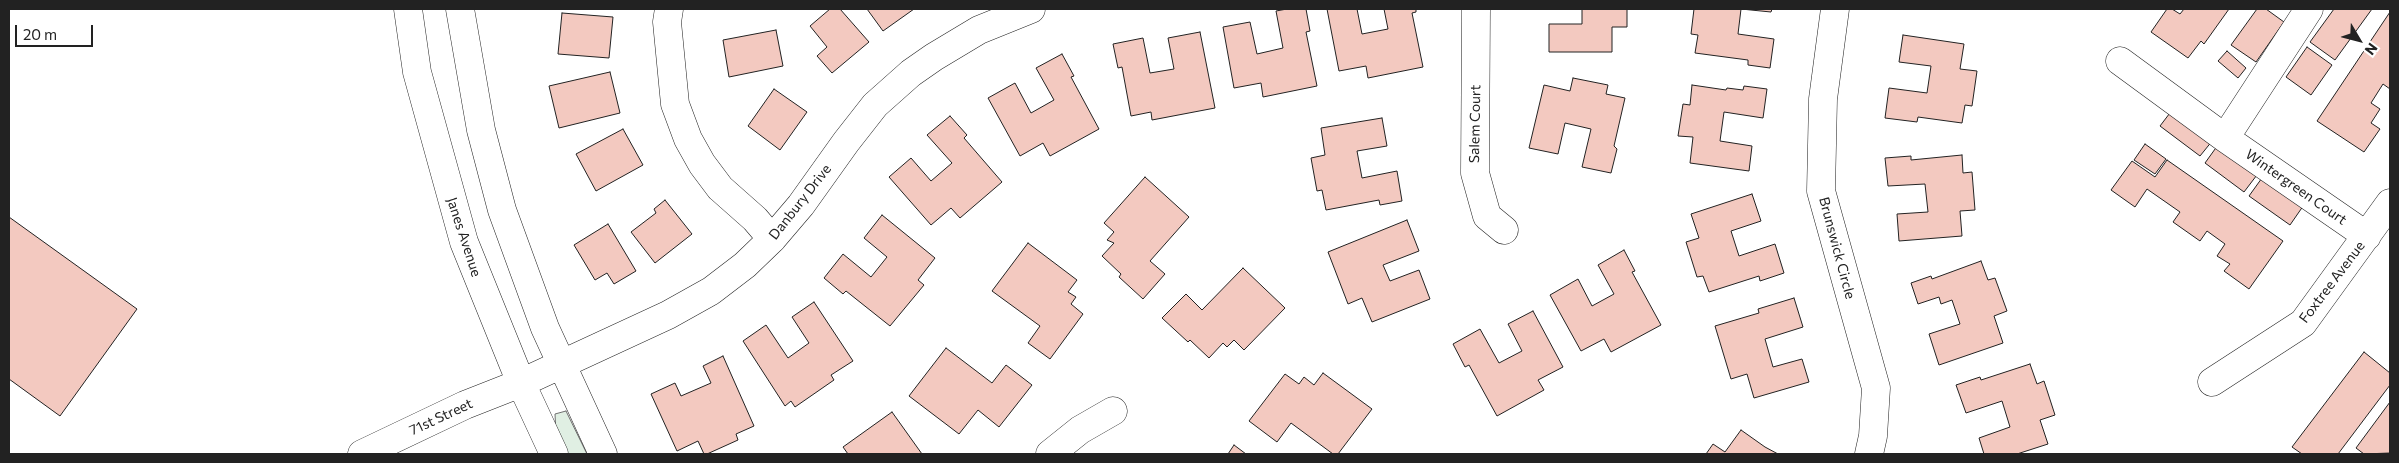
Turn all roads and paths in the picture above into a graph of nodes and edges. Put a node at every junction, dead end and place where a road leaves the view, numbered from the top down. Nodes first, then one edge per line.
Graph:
1 (408, 9) edge
2 (460, 9) edge
3 (669, 9) edge
4 (1031, 9) edge
5 (1476, 9) edge
6 (1835, 9) edge
7 (2310, 9) edge
8 (2120, 60) dead end
9 (2225, 138) junction
10 (2390, 203) edge
11 (1504, 230) dead end
12 (2367, 236) junction
13 (772, 239) junction
14 (560, 365) junction
15 (2212, 382) dead end
16 (520, 383) junction
17 (1114, 411) dead end
18 (362, 454) edge
19 (554, 454) edge
20 (603, 454) edge
21 (1050, 454) edge
22 (1869, 454) edge

1 - 16 street, Janes Avenue
2 - 14 street
3 - 13 street
4 - 13 street, Danbury Drive
5 - 11 street, Salem Court
6 - 22 street, Brunswick Circle
7 - 9 street
8 - 9 street, Wintergreen Court
9 - 12 street, Wintergreen Court
10 - 12 street, Foxtree Avenue
12 - 15 street, Foxtree Avenue
13 - 14 street, Danbury Drive
14 - 16 street, Danbury Drive
14 - 20 street
16 - 18 street, 71st Street
16 - 19 street, Janes Avenue
17 - 21 street

